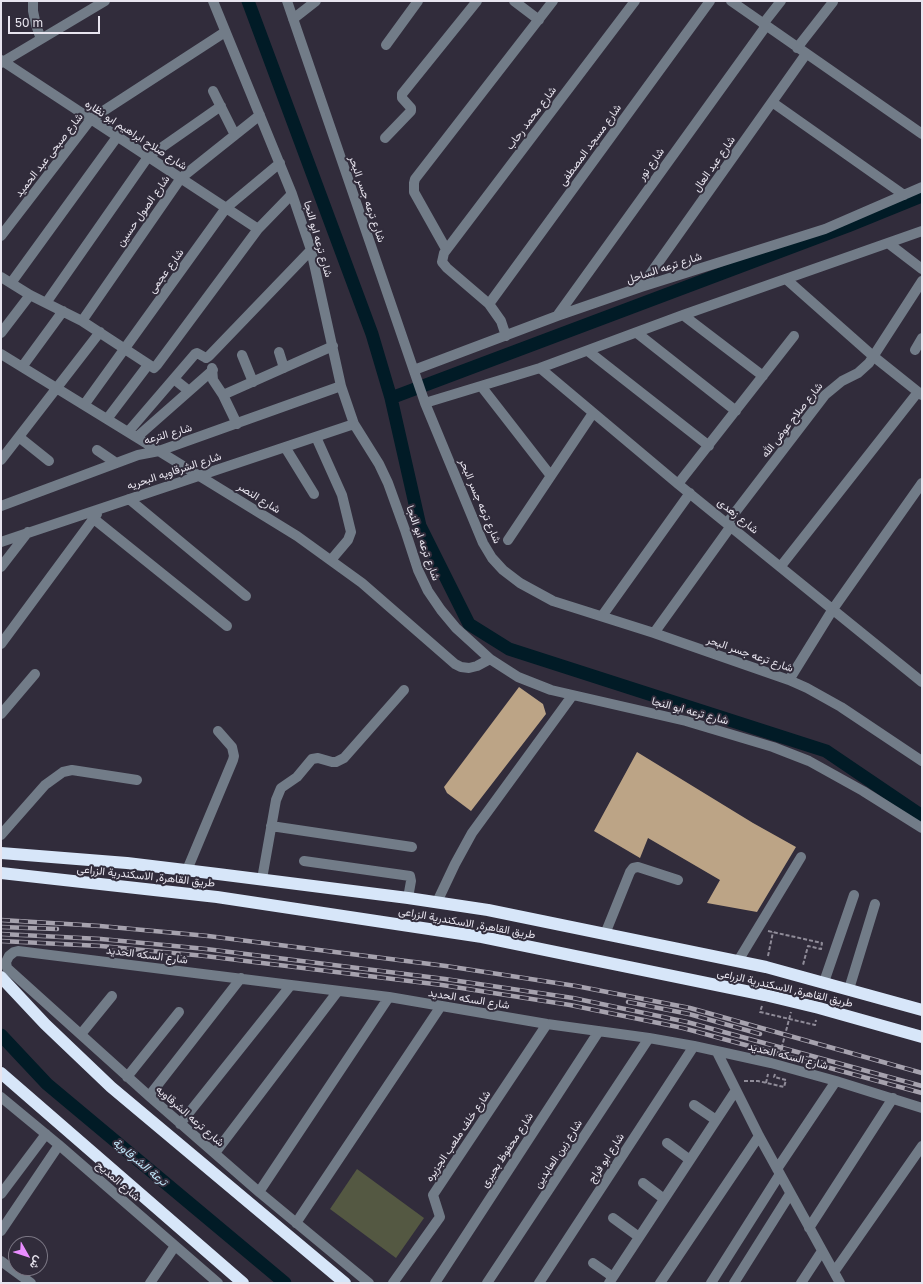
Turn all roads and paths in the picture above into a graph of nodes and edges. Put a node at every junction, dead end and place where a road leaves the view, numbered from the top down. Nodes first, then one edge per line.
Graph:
1 (33, 1) edge
2 (213, 1) edge
3 (287, 1) edge
4 (316, 1) edge
5 (418, 1) edge
6 (477, 1) edge
7 (514, 1) edge
8 (553, 1) edge
9 (635, 1) edge
10 (710, 1) edge
11 (731, 1) edge
12 (781, 1) edge
13 (102, 2) edge
14 (833, 2) dead end
15 (293, 19) junction
16 (539, 20) junction
17 (764, 25) junction
18 (225, 32) junction
19 (41, 39) junction
20 (386, 45) dead end
21 (802, 51) junction
22 (2, 62) edge
23 (213, 91) dead end
24 (772, 102) junction
25 (221, 106) junction
26 (260, 115) junction
27 (91, 119) junction
28 (922, 134) edge
29 (235, 135) junction
30 (117, 136) junction
31 (384, 138) dead end
32 (148, 157) junction
33 (280, 163) junction
34 (180, 178) junction
35 (922, 187) edge
36 (292, 194) junction
37 (904, 195) junction
38 (226, 208) junction
39 (258, 229) junction
40 (922, 231) edge
41 (1, 236) edge
42 (888, 243) junction
43 (446, 249) junction
44 (311, 250) junction
45 (922, 269) edge
46 (1, 277) edge
47 (786, 279) junction
48 (922, 281) edge
49 (11, 283) junction
50 (641, 287) junction
51 (30, 295) junction
52 (46, 303) junction
53 (489, 304) junction
54 (64, 312) junction
55 (683, 315) junction
56 (556, 316) junction
57 (82, 321) junction
58 (100, 332) junction
59 (1, 333) edge
60 (637, 333) junction
61 (506, 336) junction
62 (794, 336) dead end
63 (922, 338) edge
64 (333, 346) junction
65 (124, 349) junction
66 (915, 350) dead end
67 (588, 351) junction
68 (279, 352) dead end
69 (1, 354) edge
70 (242, 354) dead end
71 (873, 356) junction
72 (206, 358) junction
73 (148, 365) junction
74 (22, 367) junction
75 (284, 368) junction
76 (540, 368) junction
77 (213, 370) junction
78 (414, 370) junction
79 (763, 376) junction
80 (174, 379) junction
81 (253, 382) junction
82 (341, 386) junction
83 (481, 386) junction
84 (57, 389) junction
85 (189, 391) junction
86 (920, 393) edge
87 (223, 395) junction
88 (425, 402) junction
89 (84, 405) junction
90 (736, 411) junction
91 (593, 413) junction
92 (107, 419) junction
93 (237, 424) junction
94 (354, 424) junction
95 (132, 435) junction
96 (19, 437) junction
97 (316, 437) junction
98 (709, 446) junction
99 (284, 447) junction
100 (97, 450) dead end
101 (159, 451) junction
102 (1, 460) edge
103 (49, 461) dead end
104 (116, 463) junction
105 (200, 475) junction
106 (551, 476) junction
107 (922, 483) edge
108 (678, 484) junction
109 (690, 493) junction
110 (314, 494) dead end
111 (129, 499) junction
112 (1, 506) edge
113 (102, 508) junction
114 (94, 519) junction
115 (729, 524) junction
116 (28, 532) junction
117 (508, 540) dead end
118 (1, 542) edge
119 (331, 560) junction
120 (781, 566) junction
121 (1, 567) edge
122 (246, 596) dead end
123 (833, 609) junction
124 (602, 616) junction
125 (227, 626) dead end
126 (654, 633) junction
127 (1, 644) edge
128 (490, 659) junction
129 (35, 674) dead end
130 (789, 680) junction
131 (922, 682) edge
132 (404, 690) dead end
133 (572, 696) junction
134 (1, 714) edge
135 (218, 731) dead end
136 (922, 761) edge
137 (137, 780) dead end
138 (271, 826) junction
139 (922, 828) edge
140 (1, 835) edge
141 (412, 846) dead end
142 (1, 853) edge
143 (801, 856) dead end
144 (304, 861) dead end
145 (187, 870) junction
146 (1, 873) edge
147 (262, 879) junction
148 (678, 880) dead end
149 (854, 895) dead end
150 (408, 898) junction
151 (438, 902) junction
152 (875, 904) dead end
153 (757, 929) junction
154 (773, 932) junction
155 (605, 934) junction
156 (808, 946) dead end
157 (7, 959) joint
158 (738, 961) junction
159 (766, 967) junction
160 (1, 977) edge
161 (241, 978) junction
162 (824, 982) junction
163 (292, 984) junction
164 (849, 989) junction
165 (338, 991) junction
166 (112, 996) dead end
167 (389, 997) junction
168 (441, 1006) junction
169 (922, 1010) edge
170 (179, 1012) dead end
171 (760, 1012) dead end
172 (547, 1024) junction
173 (815, 1025) dead end
174 (599, 1031) junction
175 (81, 1034) junction
176 (922, 1037) edge
177 (649, 1038) junction
178 (694, 1046) junction
179 (717, 1052) junction
180 (1, 1073) edge
181 (127, 1077) junction
182 (774, 1077) dead end
183 (836, 1081) junction
184 (735, 1087) junction
185 (149, 1096) junction
186 (1, 1097) edge
187 (893, 1098) junction
188 (694, 1105) dead end
189 (922, 1108) edge
190 (716, 1120) junction
191 (180, 1124) junction
192 (46, 1134) junction
193 (759, 1136) junction
194 (667, 1143) dead end
195 (59, 1145) junction
196 (922, 1146) edge
197 (214, 1153) junction
198 (690, 1160) junction
199 (778, 1172) junction
200 (644, 1183) dead end
201 (259, 1192) junction
202 (1, 1194) edge
203 (790, 1194) junction
204 (664, 1199) junction
205 (612, 1218) dead end
206 (296, 1223) junction
207 (809, 1228) junction
208 (1, 1231) edge
209 (639, 1238) junction
210 (175, 1246) junction
211 (822, 1251) junction
212 (1, 1261) edge
213 (593, 1262) dead end
214 (834, 1272) junction
215 (611, 1280) edge
216 (31, 1283) edge
217 (150, 1283) edge
218 (218, 1283) edge
219 (243, 1283) edge
220 (345, 1283) edge
221 (369, 1283) edge
222 (393, 1283) edge
223 (435, 1283) edge
224 (487, 1283) edge
225 (539, 1283) edge
226 (660, 1283) edge
227 (711, 1283) edge
228 (734, 1283) edge
229 (801, 1283) edge
230 (840, 1283) edge

1 - 19 street
2 - 18 street, شارع ترعه ابو النجا
3 - 15 street, شارع ترعه جسر البحر
4 - 15 street
5 - 20 street
6 - 31 street
7 - 16 street
8 - 16 street
9 - 43 street, شارع محمد رحاب
10 - 53 street, شارع مسجد المصطفى
11 - 17 street
12 - 17 street, شارع نور
13 - 19 street
14 - 21 street, شارع عبد العال
15 - 78 street, شارع ترعه جسر البحر
16 - 43 street
17 - 21 street
17 - 56 street, شارع نور
18 - 26 street, شارع ترعه ابو النجا
18 - 27 street, شارع صبحى عبد الحميد
19 - 22 street
21 - 24 street, شارع عبد العال
21 - 28 street
22 - 27 street, شارع صلاح ابراهيم ابو نظاره
23 - 25 street
24 - 37 street
24 - 50 street, شارع عبد العال
25 - 29 street
25 - 32 street
26 - 29 street, شارع الصول حسين
26 - 33 street, شارع ترعه ابو النجا
27 - 30 street, شارع صلاح ابراهيم ابو نظاره
27 - 41 street, شارع صبحى عبد الحميد
29 - 34 street, شارع الصول حسين
30 - 32 street, شارع صلاح ابراهيم ابو نظاره
30 - 49 street
32 - 34 street, شارع صلاح ابراهيم ابو نظاره
32 - 52 street
33 - 36 street, شارع ترعه ابو النجا
33 - 38 street, شارع عجمى
34 - 38 street, شارع صلاح ابراهيم ابو نظاره
34 - 57 street, شارع الصول حسين
35 - 37 street, شارع ترعه الساحل
36 - 39 street
36 - 44 street, شارع ترعه ابو النجا
37 - 50 street, شارع ترعه الساحل
38 - 39 street, شارع صلاح ابراهيم ابو نظاره
38 - 65 street, شارع عجمى
39 - 73 street
40 - 42 street
42 - 45 street
42 - 47 street
43 - 53 street
44 - 64 street, شارع ترعه ابو النجا
44 - 72 street
46 - 49 street
47 - 55 street
47 - 71 street
48 - 71 street, شارع صلاح عوض الله
49 - 51 street
50 - 56 street, شارع ترعه الساحل
51 - 52 street
51 - 59 street
52 - 54 street
53 - 61 street
54 - 57 street
54 - 74 street
55 - 60 street
55 - 79 street
56 - 61 street, شارع ترعه الساحل
57 - 58 street
58 - 65 street
58 - 84 street
60 - 67 street
60 - 90 street
61 - 78 street, شارع ترعه الساحل
62 - 79 street
63 - 66 street
64 - 75 street
64 - 82 street, شارع ترعه ابو النجا
65 - 73 street
65 - 89 street, شارع عجمى
67 - 76 street
67 - 98 street
68 - 75 street
69 - 74 street, شارع النصر
70 - 81 street
71 - 86 street
71 - 115 street, شارع صلاح عوض الله
72 - 77 street
72 - 80 street
73 - 92 street
74 - 84 street, شارع النصر
75 - 81 street
76 - 83 street
76 - 91 street, شارع زهدى
77 - 85 street
77 - 87 street
78 - 88 street, شارع ترعه جسر البحر
79 - 90 street
80 - 85 street
80 - 95 street
81 - 87 street
82 - 93 street, شارع الترعه
82 - 94 street, شارع ترعه ابو النجا
83 - 88 street
83 - 106 street
84 - 89 street, شارع النصر
84 - 96 street
85 - 95 street
86 - 120 street
87 - 93 street
88 - 124 street, شارع ترعه جسر البحر
89 - 92 street, شارع النصر
90 - 98 street
91 - 106 street
91 - 108 street, شارع زهدى
92 - 95 street, شارع النصر
93 - 101 street, شارع الترعه
94 - 97 street, شارع الشرقاويه البحريه
94 - 128 street, شارع ترعه ابو النجا
95 - 101 street, شارع النصر
96 - 102 street
96 - 103 street
97 - 99 street, شارع الشرقاويه البحريه
97 - 119 street
98 - 108 street
99 - 105 street, شارع الشرقاويه البحريه
99 - 110 street
100 - 104 street
101 - 104 street, شارع الترعه
101 - 105 street, شارع النصر
104 - 112 street, شارع الترعه
105 - 111 street, شارع الشرقاويه البحريه
105 - 119 street, شارع النصر
106 - 117 street
107 - 123 street
108 - 109 street, شارع زهدى
109 - 115 street, شارع زهدى
109 - 124 street
111 - 113 street, شارع الشرقاويه البحريه
111 - 122 street
113 - 114 street
113 - 116 street, شارع الشرقاويه البحريه
114 - 125 street
114 - 127 street
115 - 120 street, شارع زهدى
115 - 126 street, شارع صلاح عوض الله
116 - 118 street, شارع الشرقاويه البحريه
116 - 121 street
119 - 128 street, شارع النصر
120 - 123 street, شارع زهدى
123 - 130 street
123 - 131 street, شارع زهدى
124 - 126 street, شارع ترعه جسر البحر
126 - 130 street, شارع ترعه جسر البحر
128 - 133 street, شارع ترعه ابو النجا
129 - 134 street
130 - 136 street, شارع ترعه جسر البحر
132 - 138 street
133 - 139 street, شارع ترعه ابو النجا
133 - 151 street
135 - 145 street
137 - 140 street
138 - 141 street
138 - 147 street
142 - 145 highway, طريق القاهرة, الاسكندرية الزراعى
143 - 153 street
144 - 150 street
145 - 147 highway, طريق القاهرة, الاسكندرية الزراعى
146 - 176 highway, طريق القاهرة, الاسكندرية الزراعى
147 - 150 highway, طريق القاهرة, الاسكندرية الزراعى
148 - 155 street
149 - 162 street
150 - 151 highway, طريق القاهرة, الاسكندرية الزراعى
151 - 155 highway, طريق القاهرة, الاسكندرية الزراعى
152 - 164 street
153 - 154 path
153 - 158 street
154 - 156 path
154 - 159 path
155 - 158 highway, طريق القاهرة, الاسكندرية الزراعى
157 - 161 street, شارع السكه الحديد
157 - 175 street, شارع ترعه الشرقاويه
158 - 159 highway, طريق القاهرة, الاسكندرية الزراعى
159 - 162 highway, طريق القاهرة, الاسكندرية الزراعى
160 - 220 highway
161 - 163 street, شارع السكه الحديد
161 - 185 street
162 - 164 highway, طريق القاهرة, الاسكندرية الزراعى
163 - 165 street, شارع السكه الحديد
163 - 191 street
164 - 169 highway, طريق القاهرة, الاسكندرية الزراعى
165 - 167 street, شارع السكه الحديد
165 - 197 street
166 - 175 street
167 - 168 street, شارع السكه الحديد
167 - 201 street
168 - 172 street, شارع السكه الحديد
168 - 206 street
170 - 181 street
171 - 173 path
172 - 174 street, شارع السكه الحديد
172 - 222 street, شارع خلف ملعب الجزيره
174 - 177 street, شارع السكه الحديد
174 - 223 street, شارع محفوظ بحيرى
175 - 181 street, شارع ترعه الشرقاويه
177 - 178 street, شارع السكه الحديد
177 - 224 street, شارع زين العابدين
178 - 179 street, شارع السكه الحديد
178 - 225 street, شارع ابو فراج
179 - 183 street, شارع السكه الحديد
179 - 184 street
180 - 219 highway
181 - 185 street, شارع ترعه الشرقاويه
182 - 184 path
183 - 187 street, شارع السكه الحديد
183 - 199 street
184 - 190 street
184 - 193 street
185 - 191 street, شارع ترعه الشرقاويه
186 - 192 street, شارع المديح
187 - 189 street, شارع السكه الحديد
187 - 207 street
188 - 190 street
190 - 198 street
191 - 197 street, شارع ترعه الشرقاويه
192 - 195 street, شارع المديح
192 - 202 street
193 - 199 street
193 - 226 street
194 - 198 street
195 - 208 street
195 - 210 street, شارع المديح
196 - 214 street
197 - 201 street, شارع ترعه الشرقاويه
198 - 204 street
199 - 203 street
199 - 227 street
200 - 204 street
201 - 206 street, شارع ترعه الشرقاويه
203 - 207 street
203 - 228 street
204 - 209 street
205 - 209 street
206 - 221 street, شارع ترعه الشرقاويه
207 - 211 street
209 - 215 street
210 - 217 street
210 - 218 street, شارع المديح
211 - 214 street
211 - 229 street
212 - 216 street
213 - 215 street
214 - 230 street

